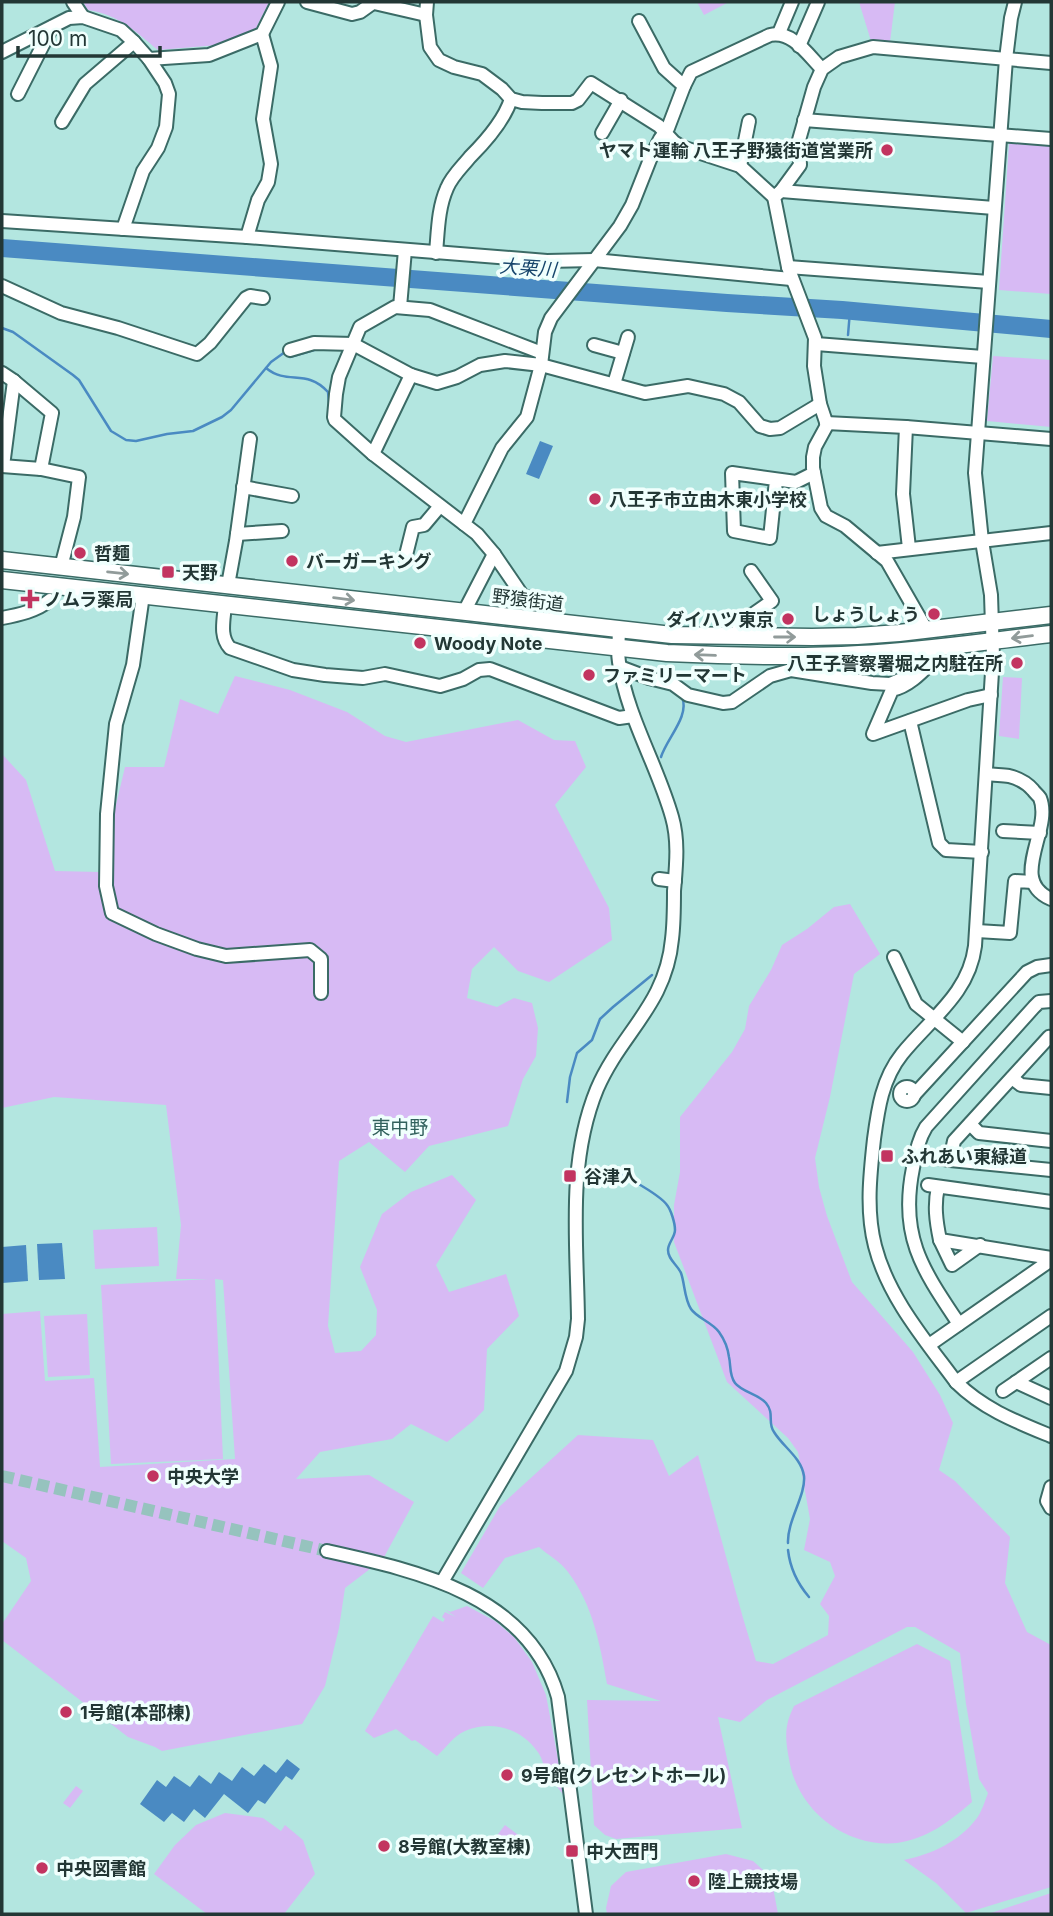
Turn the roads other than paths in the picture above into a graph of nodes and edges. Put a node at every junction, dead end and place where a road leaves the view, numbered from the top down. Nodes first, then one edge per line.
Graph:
1 (73, 2) edge
2 (278, 2) edge
3 (307, 2) edge
4 (374, 2) edge
5 (792, 2) edge
6 (818, 2) edge
7 (1015, 2) edge
8 (426, 8) edge
9 (83, 18) junction
10 (639, 21) dead end
11 (52, 27) junction
12 (779, 33) junction
13 (262, 34) junction
14 (134, 42) junction
15 (799, 46) junction
16 (2, 52) edge
17 (149, 59) junction
18 (1006, 59) junction
19 (1051, 63) edge
20 (822, 69) junction
21 (684, 86) junction
22 (18, 94) dead end
23 (511, 99) junction
24 (621, 100) junction
25 (804, 120) junction
26 (749, 121) dead end
27 (62, 122) dead end
28 (602, 133) dead end
29 (664, 133) junction
30 (1001, 135) junction
31 (1051, 139) edge
32 (740, 166) junction
33 (777, 194) junction
34 (995, 208) junction
35 (2, 221) edge
36 (123, 229) junction
37 (247, 237) junction
38 (405, 252) junction
39 (436, 253) junction
40 (593, 262) junction
41 (790, 276) junction
42 (2, 286) edge
43 (989, 288) junction
44 (263, 298) dead end
45 (400, 305) junction
46 (628, 337) dead end
47 (815, 340) junction
48 (352, 344) junction
49 (594, 345) dead end
50 (290, 350) dead end
51 (983, 352) junction
52 (623, 353) junction
53 (541, 359) junction
54 (2, 373) edge
55 (411, 375) junction
56 (14, 381) junction
57 (614, 384) junction
58 (820, 404) junction
59 (826, 423) junction
60 (906, 427) junction
61 (977, 433) junction
62 (250, 439) dead end
63 (1051, 439) edge
64 (373, 454) junction
65 (2, 466) edge
66 (41, 469) junction
67 (814, 473) junction
68 (775, 480) junction
69 (243, 487) junction
70 (292, 496) dead end
71 (440, 506) junction
72 (464, 524) junction
73 (282, 531) dead end
74 (1051, 533) edge
75 (237, 534) junction
76 (982, 541) junction
77 (909, 548) junction
78 (877, 553) junction
79 (494, 554) junction
80 (406, 555) dead end
81 (2, 560) edge
82 (61, 567) junction
83 (751, 572) dead end
84 (2, 580) edge
85 (228, 586) junction
86 (254, 589) junction
87 (53, 593) junction
88 (143, 596) junction
89 (225, 604) junction
90 (260, 608) junction
91 (464, 612) junction
92 (1051, 615) edge
93 (2, 618) edge
94 (992, 621) junction
95 (558, 623) junction
96 (926, 629) junction
97 (619, 630) junction
98 (1051, 634) edge
99 (737, 637) junction
100 (993, 641) junction
101 (936, 648) junction
102 (618, 649) junction
103 (808, 664) junction
104 (620, 667) junction
105 (904, 678) dead end
106 (991, 695) junction
107 (633, 716) junction
108 (910, 721) junction
109 (987, 774) junction
110 (1003, 831) dead end
111 (1040, 833) junction
112 (982, 852) junction
113 (659, 879) dead end
114 (675, 881) junction
115 (1033, 882) junction
116 (1051, 900) edge
117 (977, 931) junction
118 (894, 957) dead end
119 (1051, 965) edge
120 (321, 993) dead end
121 (1051, 1001) edge
122 (934, 1019) junction
123 (1051, 1038) edge
124 (963, 1042) junction
125 (1012, 1078) junction
126 (1051, 1088) edge
127 (914, 1095) dead end
128 (970, 1124) junction
129 (1051, 1141) edge
130 (916, 1154) junction
131 (950, 1160) junction
132 (1051, 1170) edge
133 (1051, 1202) edge
134 (940, 1240) junction
135 (980, 1245) junction
136 (1051, 1259) edge
137 (1051, 1316) edge
138 (959, 1324) junction
139 (929, 1345) junction
140 (1051, 1358) edge
141 (956, 1382) junction
142 (1016, 1382) junction
143 (1003, 1391) dead end
144 (1051, 1398) edge
145 (1051, 1436) edge
146 (1051, 1487) edge
147 (1051, 1508) edge
148 (327, 1550) tunnel mouth
149 (442, 1582) junction
150 (586, 1914) edge

1 - 9 street
2 - 13 street
3 - 4 street
4 - 8 street
5 - 12 street
6 - 15 street
7 - 18 street
8 - 23 street
9 - 11 street
9 - 14 street
10 - 21 street
11 - 16 street
11 - 22 street
12 - 15 street
12 - 21 street
13 - 17 street
13 - 37 street
14 - 17 street
14 - 27 street
15 - 20 street
17 - 36 street
18 - 19 street
18 - 20 street
18 - 30 street
20 - 25 street
21 - 29 street
23 - 24 street
23 - 39 street
24 - 28 street
24 - 29 street
25 - 30 street
25 - 33 street
26 - 32 street
29 - 32 street
29 - 40 street
30 - 31 street
30 - 34 street
32 - 33 street
33 - 34 street
33 - 41 street
34 - 43 street
35 - 36 street
36 - 37 street
37 - 38 street
38 - 39 street
38 - 45 street
39 - 40 street
40 - 41 street
40 - 53 street
41 - 43 street
41 - 47 street
42 - 44 street
43 - 51 street
45 - 48 street
45 - 53 street
46 - 52 street
47 - 51 street
47 - 58 street
48 - 50 street
48 - 55 street
48 - 64 street
49 - 52 street
51 - 61 street
52 - 57 street
53 - 55 street
53 - 57 street
53 - 72 street
54 - 56 street
55 - 64 street
56 - 65 street
56 - 66 street
57 - 58 street
58 - 59 street
59 - 60 street
59 - 67 street
60 - 61 street
60 - 77 street
61 - 63 street
61 - 76 street
62 - 69 street
64 - 71 street
65 - 66 street
66 - 82 street
67 - 68 street
67 - 78 street
68 - 68 street
69 - 70 street
69 - 75 street
71 - 72 street
71 - 80 street
72 - 79 street
73 - 75 street
74 - 76 street
75 - 85 street
76 - 77 street
76 - 94 street
77 - 78 street
78 - 96 street
79 - 91 street
79 - 95 street
81 - 82 main road, 野猿街道
82 -> 85 main road, 野猿街道
82 - 87 main road
83 - 99 street
84 - 87 main road
85 - 86 main road, 野猿街道
85 - 89 main road
86 - 90 main road
86 -> 91 main road, 野猿街道
87 - 88 main road
87 - 93 street
88 - 89 main road
88 - 120 street
89 - 90 main road
89 - 107 street
90 - 102 main road
91 - 95 main road, 野猿街道
92 - 94 main road, 野猿街道
94 - 96 main road, 野猿街道
94 - 100 street
95 - 97 main road, 野猿街道
99 -> 96 main road, 野猿街道
97 - 99 main road, 野猿街道
97 - 102 street
98 -> 100 main road
100 - 101 main road
100 - 106 street
101 - 103 main road
101 - 108 street
103 -> 102 main road
102 - 104 street
103 - 104 street
103 - 105 street
104 - 107 street
106 - 108 street
106 - 109 street
107 - 114 street
108 - 112 street
109 - 111 street
109 - 112 street
110 - 111 street
111 - 115 street
112 - 117 street
113 - 114 street
114 - 149 street
115 - 116 street
115 - 117 street
117 - 122 street
118 - 122 street
119 - 124 street
121 - 130 street
122 - 124 street
122 - 139 street
123 - 125 street
124 - 127 street
125 - 126 street
125 - 128 street
128 - 129 street
128 - 131 street
130 - 131 street
130 - 138 street
131 - 132 street
133 - 134 street
134 - 135 street
134 - 135 street
135 - 136 street
136 - 138 street
137 - 141 street
138 - 139 street
139 - 141 street
140 - 142 street
141 - 145 street
142 - 143 street
142 - 144 street
146 - 147 street
148 - 149 street
149 - 150 street

